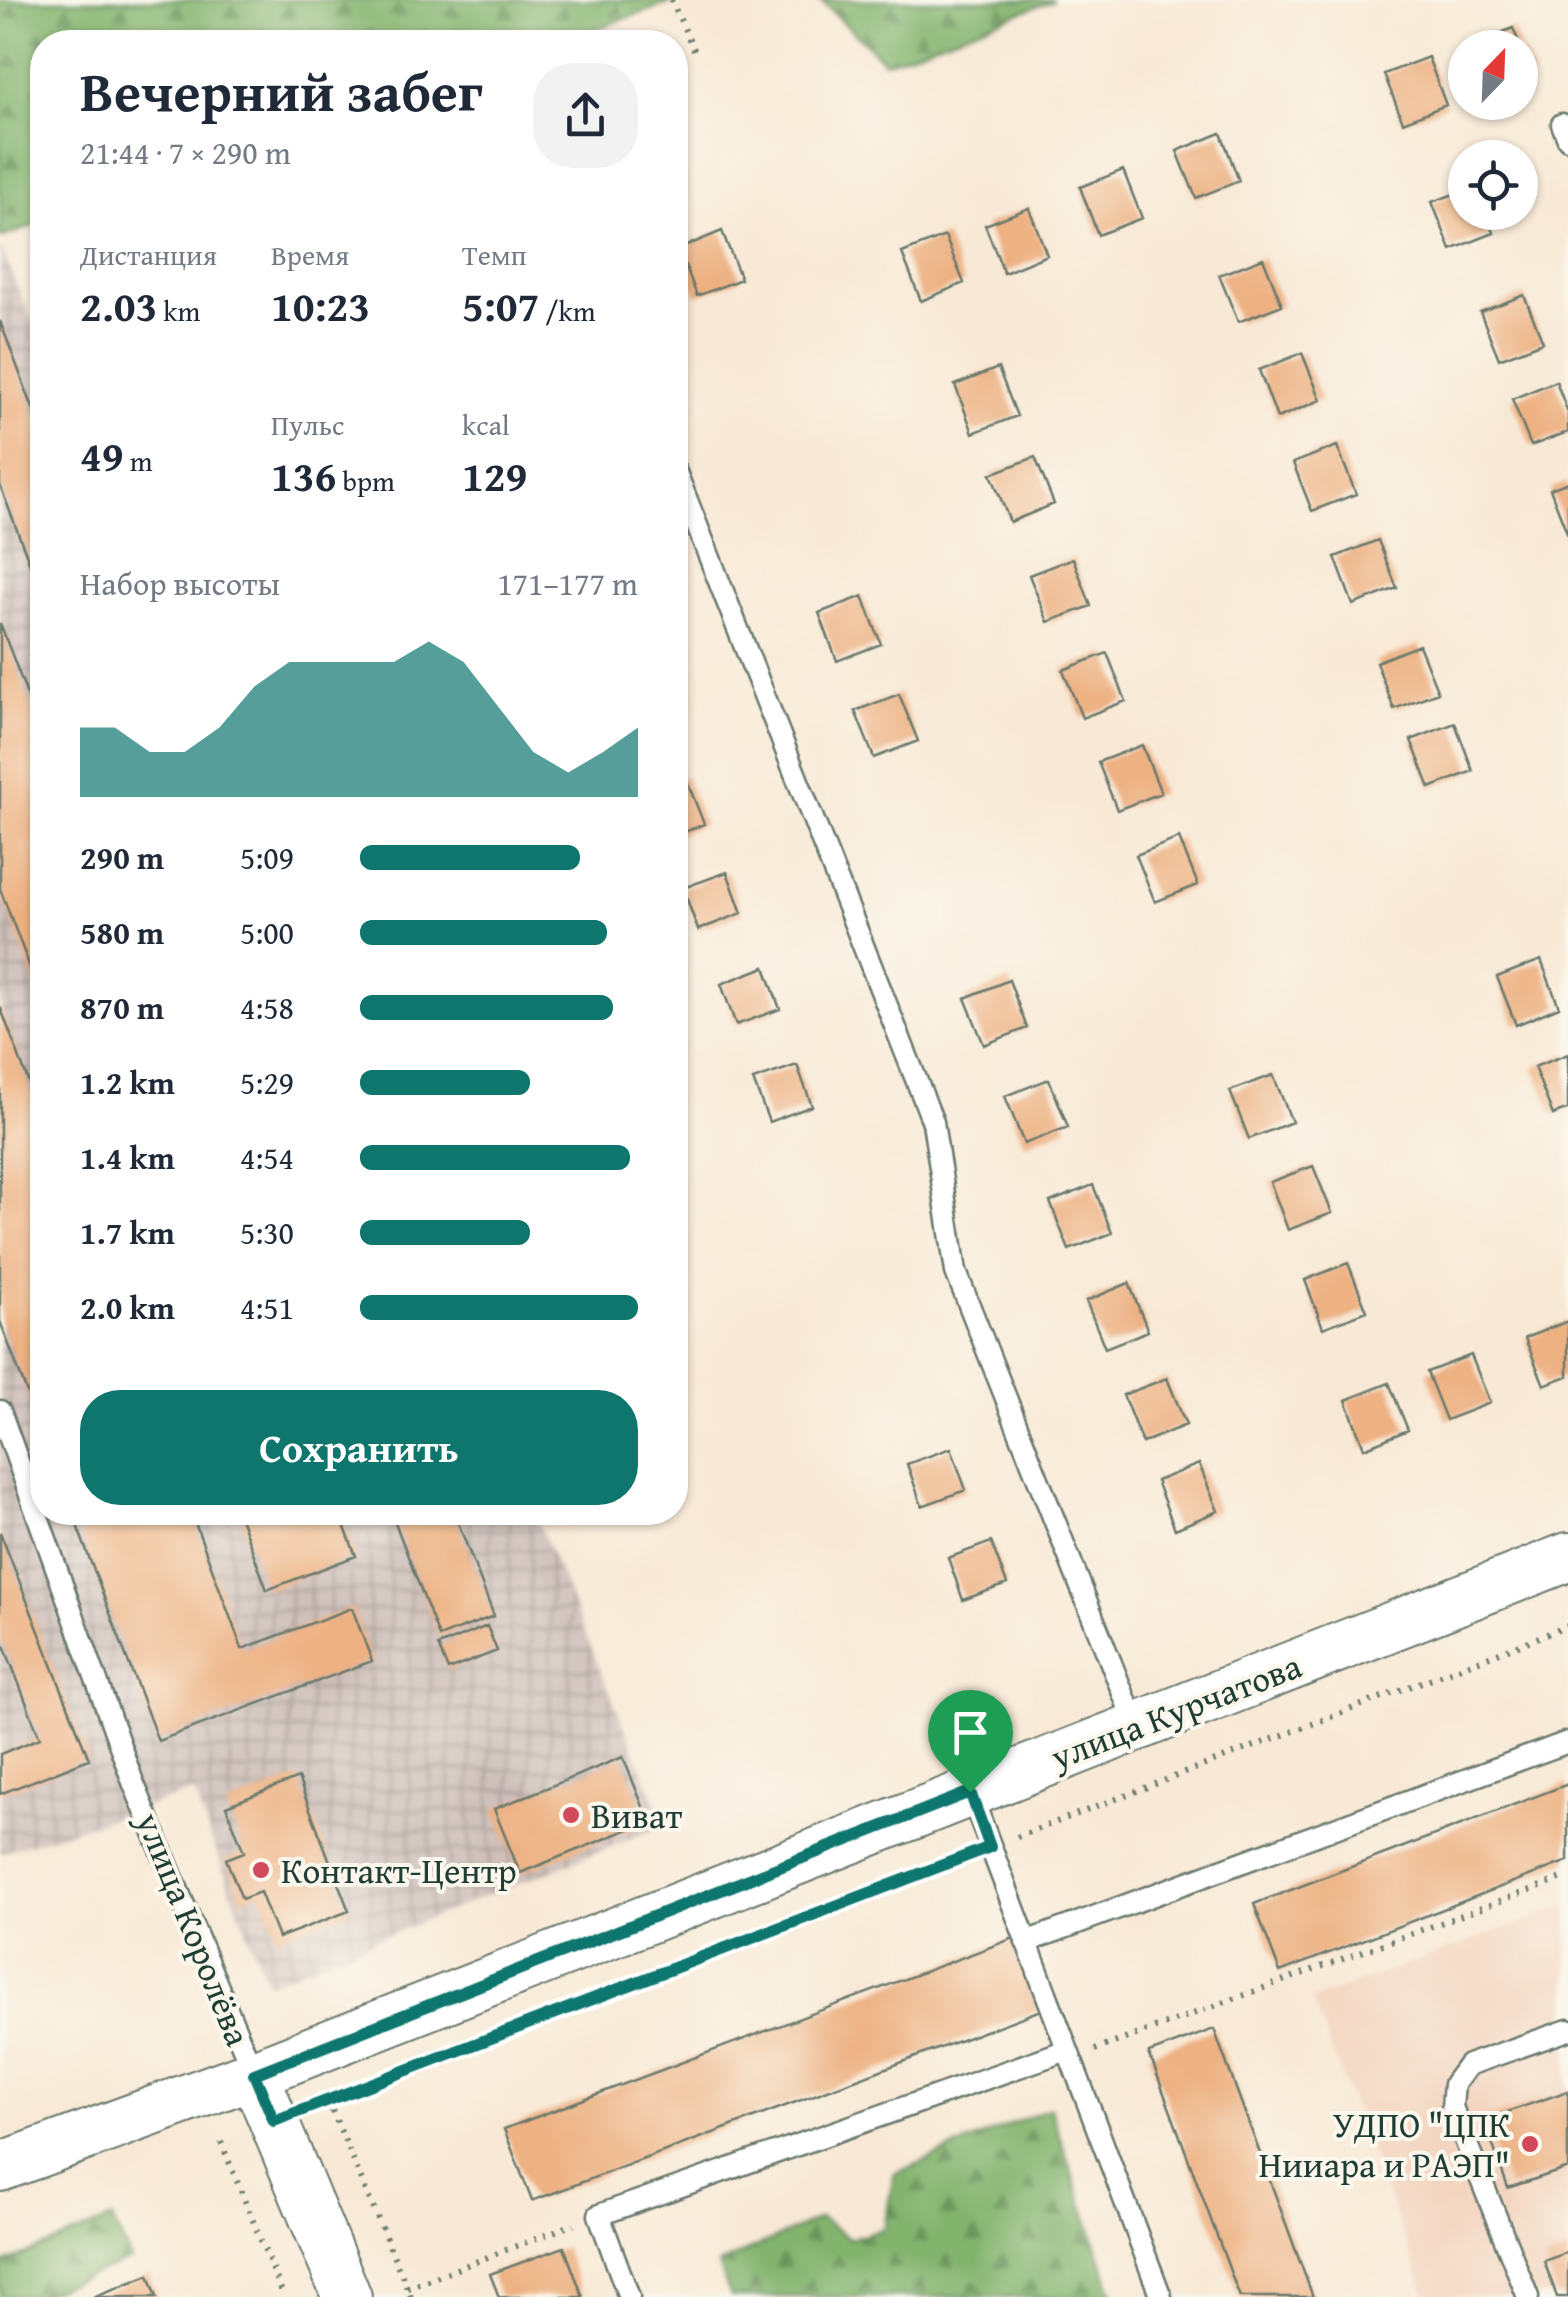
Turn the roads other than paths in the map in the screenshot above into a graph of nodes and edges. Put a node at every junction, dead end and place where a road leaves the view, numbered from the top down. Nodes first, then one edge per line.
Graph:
1 (688, 503) edge
2 (0, 1411) edge
3 (30, 1495) edge
4 (41, 1525) edge
5 (1568, 1557) edge
6 (1136, 1726) junction
7 (1568, 1742) edge
8 (970, 1792) junction
9 (1026, 1942) junction
10 (1568, 2030) edge
11 (1067, 2050) junction
12 (254, 2074) junction
13 (0, 2168) edge
14 (347, 2297) edge
15 (629, 2297) edge
16 (1161, 2297) edge
17 (1528, 2297) edge

1 - 6 lane
2 - 3 lane, улица Королёва
4 - 12 lane, улица Королёва
5 - 6 street, улица Курчатова
6 - 8 street, улица Курчатова
7 - 9 lane
8 - 9 lane
8 - 12 street, улица Курчатова
9 - 11 lane
10 - 17 lane
11 - 15 lane
11 - 16 lane
12 - 13 street, улица Курчатова
12 - 14 street, улица Королёва

